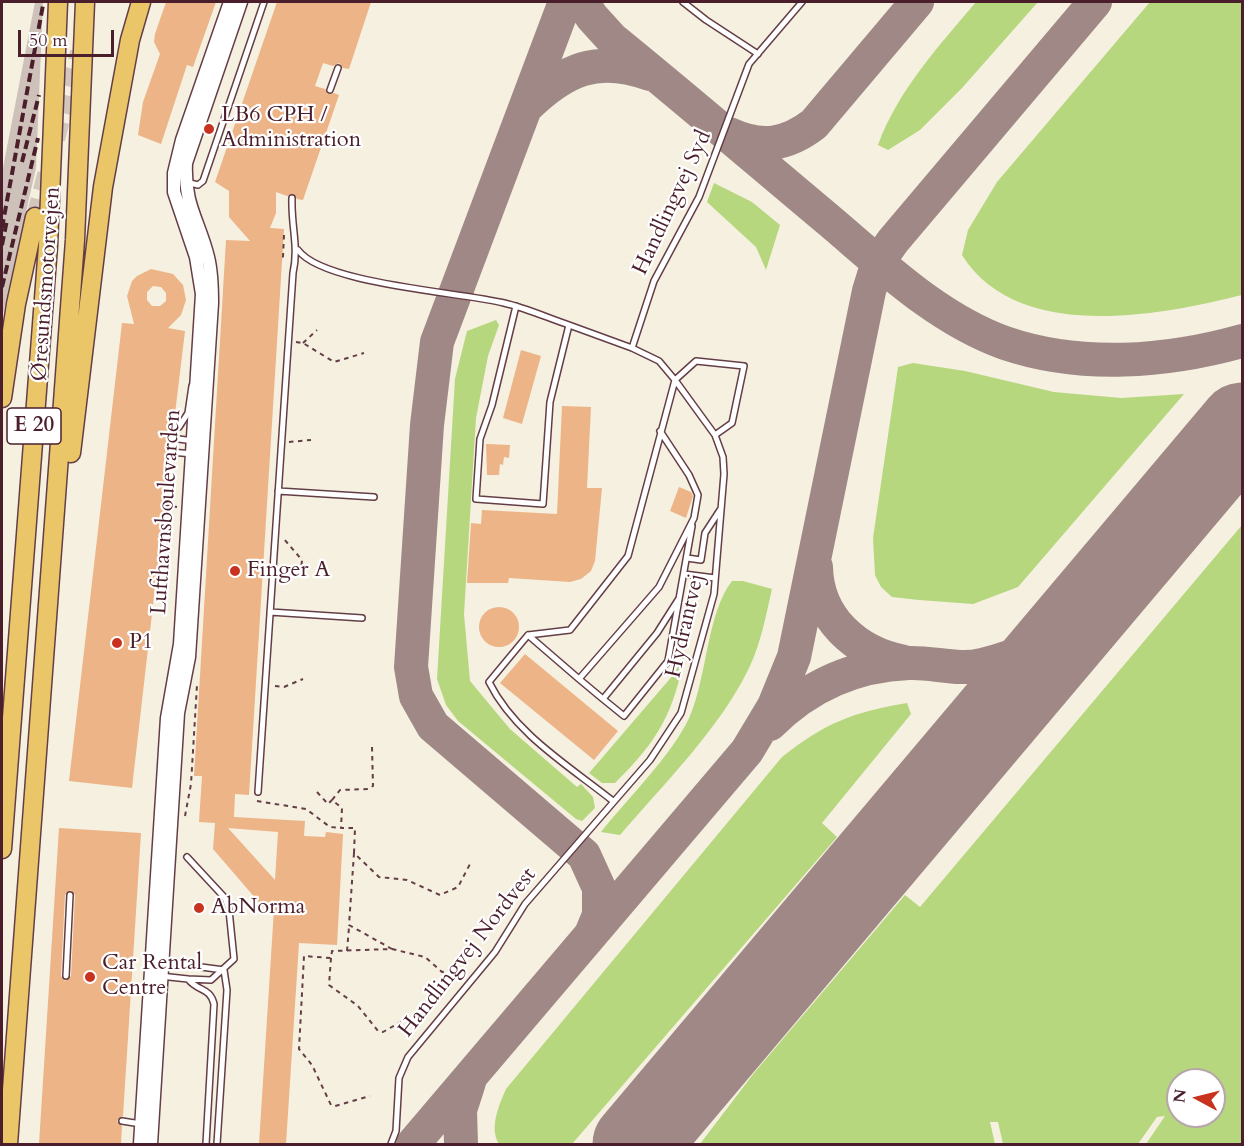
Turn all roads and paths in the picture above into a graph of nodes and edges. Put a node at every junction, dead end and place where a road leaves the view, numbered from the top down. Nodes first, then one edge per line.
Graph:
1 (58, 2) edge
2 (85, 2) edge
3 (141, 2) edge
4 (230, 2) edge
5 (241, 2) edge
6 (264, 2) edge
7 (683, 2) edge
8 (802, 2) edge
9 (758, 54) junction
10 (338, 68) dead end
11 (330, 90) dead end
12 (180, 181) junction
13 (292, 198) dead end
14 (35, 217) tunnel mouth
15 (298, 250) junction
16 (516, 306) junction
17 (569, 325) junction
18 (317, 330) dead end
19 (289, 341) junction
20 (303, 343) junction
21 (632, 348) junction
22 (364, 353) dead end
23 (197, 373) junction
24 (675, 380) junction
25 (2, 398) edge
26 (174, 427) dead end
27 (660, 431) junction
28 (715, 435) junction
29 (172, 438) dead end
30 (192, 440) junction
31 (311, 441) dead end
32 (282, 443) junction
33 (203, 448) junction
34 (171, 452) dead end
35 (192, 454) junction
36 (278, 491) junction
37 (374, 497) dead end
38 (721, 508) junction
39 (694, 518) junction
40 (275, 532) junction
41 (53, 550) junction
42 (687, 558) junction
43 (684, 574) junction
44 (715, 578) junction
45 (272, 580) junction
46 (680, 596) junction
47 (270, 612) junction
48 (362, 618) dead end
49 (528, 635) junction
50 (303, 679) dead end
51 (579, 680) junction
52 (265, 685) junction
53 (603, 699) junction
54 (372, 747) dead end
55 (258, 792) dead end
56 (317, 792) dead end
57 (332, 800) junction
58 (613, 801) junction
59 (2, 849) edge
60 (354, 853) junction
61 (187, 857) dead end
62 (470, 864) dead end
63 (70, 895) dead end
64 (349, 925) junction
65 (471, 944) dead end
66 (392, 949) junction
67 (347, 951) junction
68 (331, 958) junction
69 (157, 962) junction
70 (224, 970) junction
71 (66, 976) dead end
72 (156, 976) junction
73 (188, 979) junction
74 (416, 1014) dead end
75 (370, 1096) dead end
76 (123, 1121) dead end
77 (147, 1124) junction
78 (8, 1144) edge
79 (140, 1144) edge
80 (151, 1144) edge
81 (206, 1144) edge
82 (217, 1144) edge
83 (391, 1144) edge

1 - 59 highway, Øresundsmotorvejen / E 20
2 - 41 highway, Øresundsmotorvejen / E 20
3 - 41 highway
4 - 12 street, Lufthavnsboulevarden
5 - 12 street, Lufthavnsboulevarden
6 - 12 lane
7 - 9 lane
8 - 9 lane, Handlingvej Syd
9 - 21 lane, Handlingvej Syd
10 - 11 lane
12 - 23 street, Lufthavnsboulevarden
12 - 33 street, Lufthavnsboulevarden
13 - 15 lane
14 - 25 highway
15 - 16 lane
15 - 19 lane
16 - 17 lane
16 - 17 lane
17 - 21 lane
18 - 20 path
19 - 20 path
19 - 32 lane
20 - 22 path
21 - 24 lane
23 - 26 lane
23 - 30 street, Lufthavnsboulevarden
24 - 27 lane
24 - 28 lane
24 - 28 lane
27 - 39 lane
27 - 49 lane
28 - 38 lane, Hydrantvej
29 - 30 lane
30 - 33 lane
30 - 35 street, Lufthavnsboulevarden
31 - 32 path
32 - 36 lane
33 - 35 lane
33 - 69 street, Lufthavnsboulevarden
34 - 35 lane
35 - 69 street, Lufthavnsboulevarden
36 - 37 lane
36 - 40 lane
38 - 42 lane
38 - 44 lane, Hydrantvej
39 - 42 lane
39 - 51 lane
40 - 45 lane
40 - 45 path
41 - 78 highway, Øresundsmotorvejen / E 20
42 - 43 lane
43 - 44 lane
43 - 46 lane
44 - 58 lane, Hydrantvej
45 - 47 lane
46 - 53 lane
46 - 53 lane
47 - 48 lane
47 - 52 lane
49 - 51 lane
49 - 58 lane
50 - 52 path
51 - 53 lane
52 - 55 lane
54 - 57 path
56 - 57 path
57 - 60 path
58 - 83 lane, Handlingvej Nordvest
60 - 62 path
60 - 64 path
61 - 70 lane
63 - 71 lane
64 - 66 path
64 - 67 path
65 - 66 path
66 - 67 path
67 - 68 path
68 - 74 path
68 - 75 path
69 - 70 lane
69 - 72 street, Lufthavnsboulevarden
70 - 73 lane
70 - 82 lane
72 - 73 lane
72 - 77 street, Lufthavnsboulevarden
73 - 81 lane
76 - 77 lane
77 - 79 street, Lufthavnsboulevarden
77 - 80 street, Lufthavnsboulevarden

